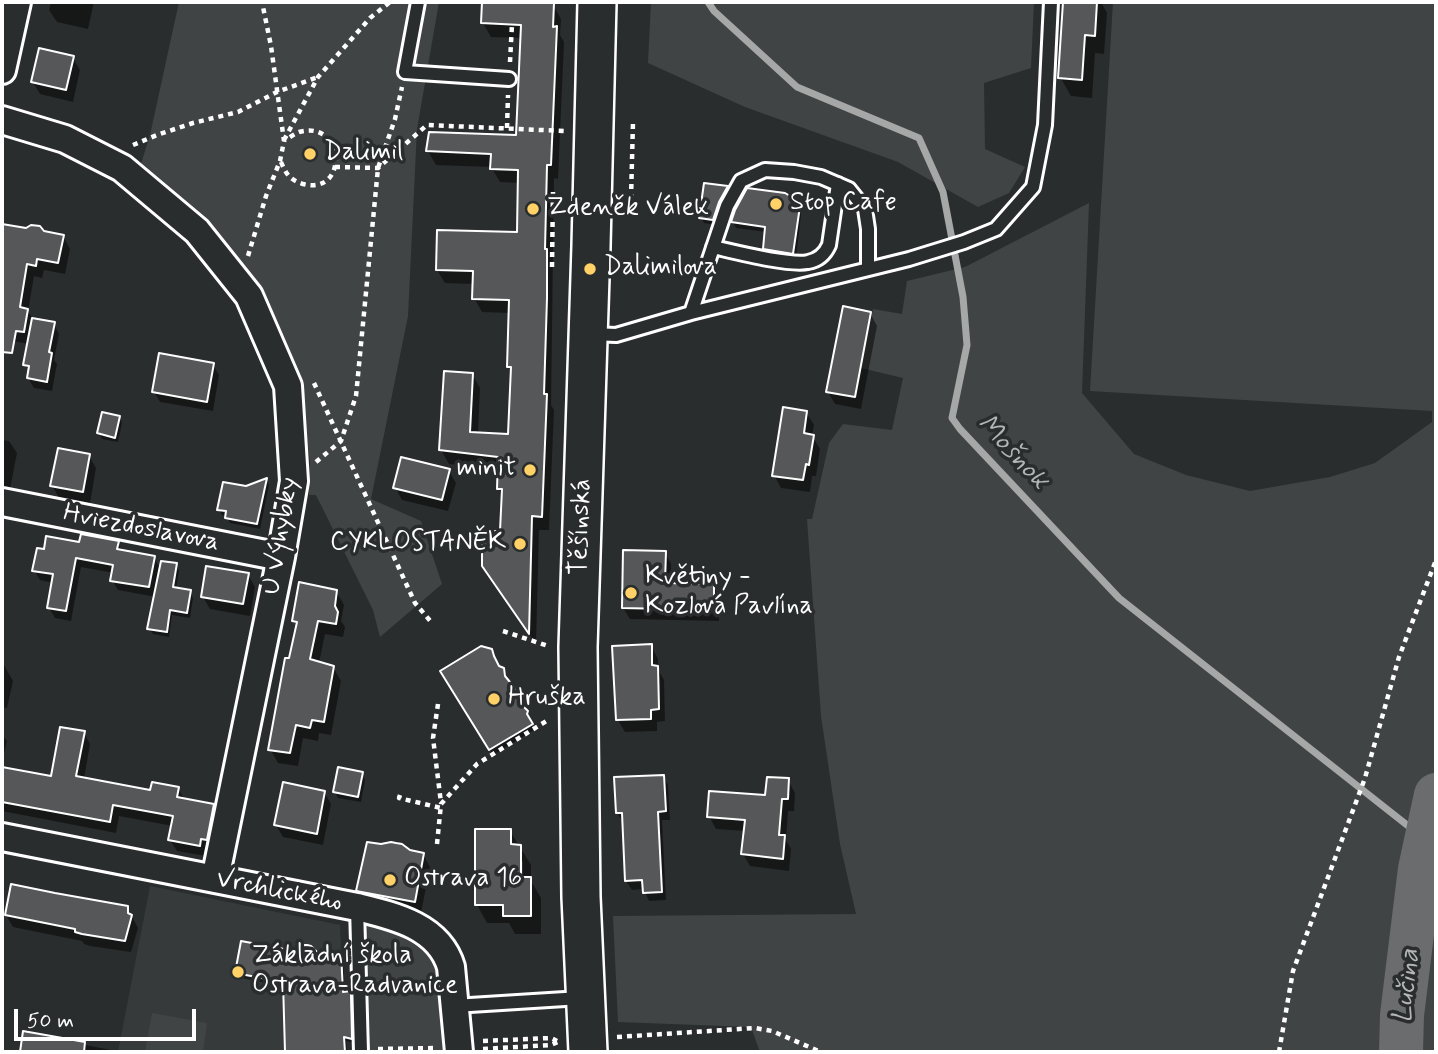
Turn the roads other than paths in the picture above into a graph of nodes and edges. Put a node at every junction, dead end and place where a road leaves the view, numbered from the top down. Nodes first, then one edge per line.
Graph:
1 (17, 2) edge
2 (418, 2) edge
3 (597, 2) edge
4 (1051, 2) edge
5 (2, 70) edge
6 (509, 79) road end
7 (2, 120) edge
8 (838, 184) junction
9 (713, 247) junction
10 (868, 268) junction
11 (691, 313) junction
12 (588, 334) junction
13 (2, 502) edge
14 (281, 557) junction
15 (2, 837) edge
16 (215, 879) junction
17 (357, 907) junction
18 (585, 998) junction
19 (465, 1004) junction
20 (587, 1044) edge
21 (451, 1049) edge
22 (361, 1051) edge

1 - 5 street
2 - 6 lane
3 - 12 main road, Těšínská
4 - 10 lane
7 - 14 street, U Výhybky
8 - 9 lane
8 - 9 lane
8 - 10 lane
9 - 11 lane
10 - 11 lane
11 - 12 lane
12 - 18 main road, Těšínská
13 - 14 street, Hviezdoslavova
14 - 16 street, U Výhybky
15 - 16 street, Vrchlického
16 - 17 street, Vrchlického
17 - 19 street, Vrchlického
17 - 22 lane
18 - 19 lane
18 - 20 main road, Těšínská
19 - 21 street, Vrchlického

